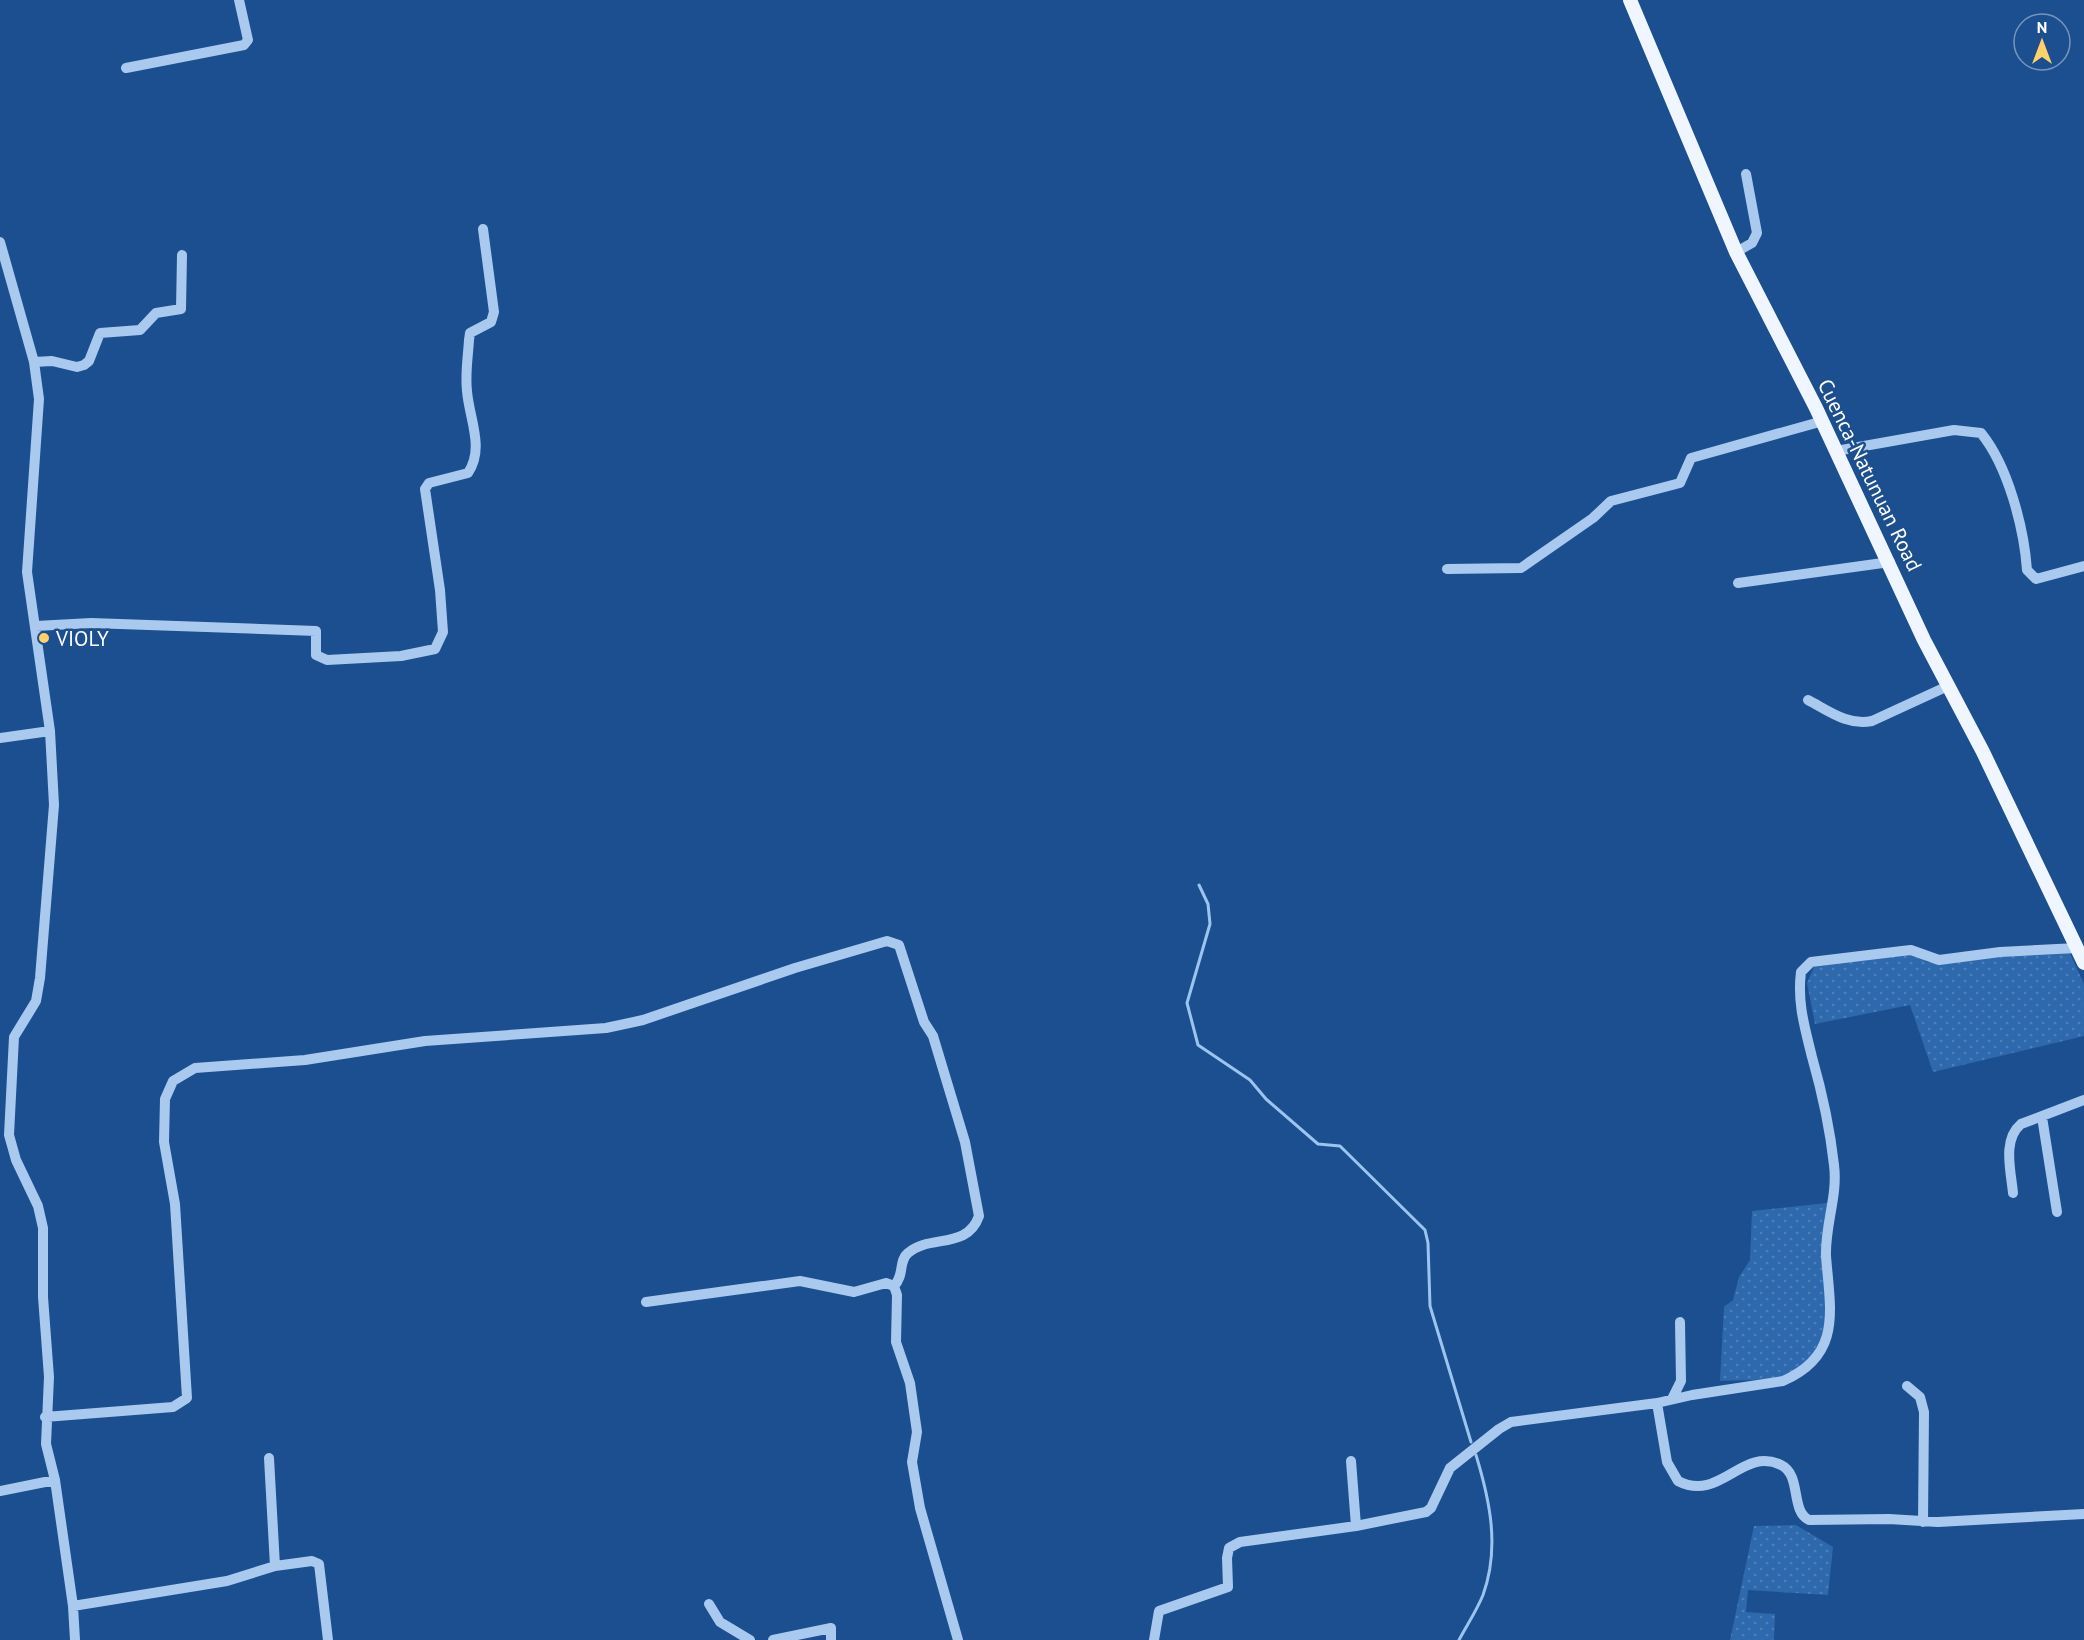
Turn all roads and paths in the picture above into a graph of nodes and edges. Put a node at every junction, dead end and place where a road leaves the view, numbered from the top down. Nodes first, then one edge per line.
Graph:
1 (239, 0) edge
2 (1629, 0) edge
3 (126, 68) dead end
4 (1746, 174) dead end
5 (483, 229) dead end
6 (0, 242) edge
7 (1736, 252) junction
8 (182, 255) dead end
9 (34, 362) junction
10 (1823, 421) junction
11 (1836, 451) junction
12 (1890, 562) junction
13 (2084, 566) edge
14 (1447, 569) dead end
15 (1738, 583) dead end
16 (36, 626) junction
17 (1948, 686) junction
18 (1808, 700) dead end
19 (50, 731) junction
20 (0, 738) edge
21 (2077, 948) junction
22 (2084, 963) edge
23 (2084, 1100) edge
24 (2042, 1117) junction
25 (2013, 1193) dead end
26 (2057, 1212) dead end
27 (894, 1286) junction
28 (646, 1302) dead end
29 (1680, 1322) dead end
30 (1907, 1386) dead end
31 (1672, 1399) junction
32 (1657, 1403) junction
33 (45, 1417) junction
34 (269, 1458) dead end
35 (1351, 1461) dead end
36 (55, 1480) junction
37 (0, 1491) edge
38 (2084, 1514) edge
39 (1923, 1522) junction
40 (1356, 1526) junction
41 (275, 1566) junction
42 (709, 1604) dead end
43 (74, 1606) junction
44 (75, 1640) edge
45 (328, 1640) edge
46 (750, 1640) edge
47 (773, 1640) edge
48 (831, 1640) edge
49 (958, 1640) edge
50 (1154, 1640) edge

1 - 3 street
2 - 7 main road, Cuenca-Natunuan Road
4 - 7 street
5 - 16 street
6 - 9 street
7 - 10 main road, Cuenca-Natunuan Road
8 - 9 street
9 - 16 street
10 - 11 main road, Cuenca-Natunuan Road
10 - 14 street
11 - 12 main road, Cuenca-Natunuan Road
11 - 13 street
12 - 15 street
12 - 17 main road, Cuenca-Natunuan Road
16 - 19 street
17 - 18 street
17 - 21 main road, Cuenca-Natunuan Road
19 - 20 street
19 - 33 street
21 - 22 main road, Cuenca-Natunuan Road
21 - 31 street
23 - 24 street
24 - 25 street
24 - 26 street
27 - 28 street
27 - 33 street
27 - 49 street
29 - 31 street
30 - 39 street
31 - 32 street
32 - 39 street
32 - 40 street
33 - 36 street
34 - 41 street
35 - 40 street
36 - 37 street
36 - 43 street
38 - 39 street
40 - 50 street
41 - 43 street
41 - 45 street
42 - 46 street
43 - 44 street
47 - 48 street

